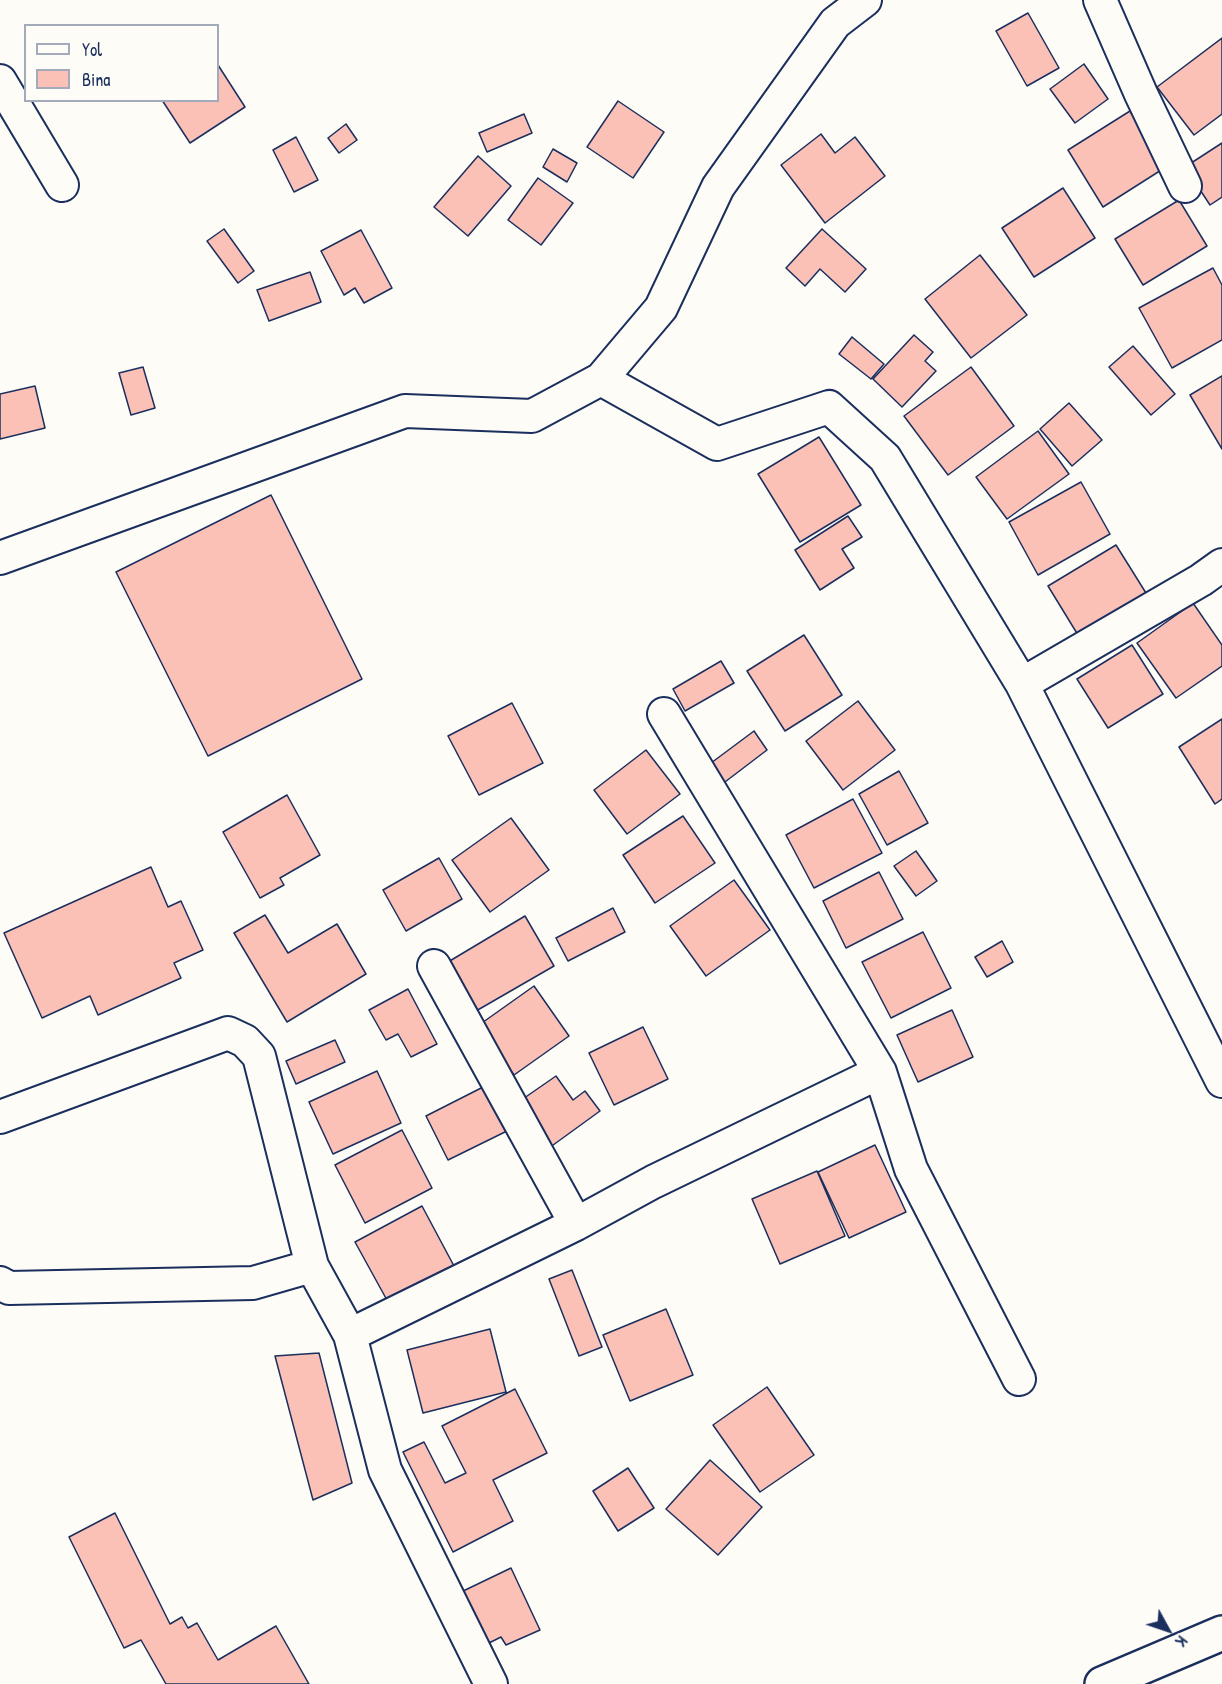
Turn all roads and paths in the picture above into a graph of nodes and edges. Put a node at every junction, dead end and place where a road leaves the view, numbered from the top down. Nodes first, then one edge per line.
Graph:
1 (865, 0) edge
2 (1100, 0) edge
3 (0, 81) edge
4 (62, 185) dead end
5 (1185, 186) dead end
6 (601, 379) junction
7 (0, 558) edge
8 (1222, 565) edge
9 (1022, 684) junction
10 (664, 714) dead end
11 (434, 966) dead end
12 (880, 1072) junction
13 (1222, 1081) edge
14 (0, 1117) edge
15 (576, 1224) junction
16 (312, 1266) junction
17 (0, 1283) edge
18 (350, 1335) junction
19 (1019, 1379) dead end
20 (1222, 1633) edge
21 (491, 1684) edge
22 (1101, 1684) edge

1 - 6 street
2 - 5 street
3 - 4 street
6 - 7 street
6 - 9 street
8 - 9 street
9 - 13 street
10 - 12 street
11 - 15 street
12 - 15 street
12 - 19 street
14 - 16 street
15 - 18 street
16 - 17 street
16 - 18 street
18 - 21 street
20 - 22 street

